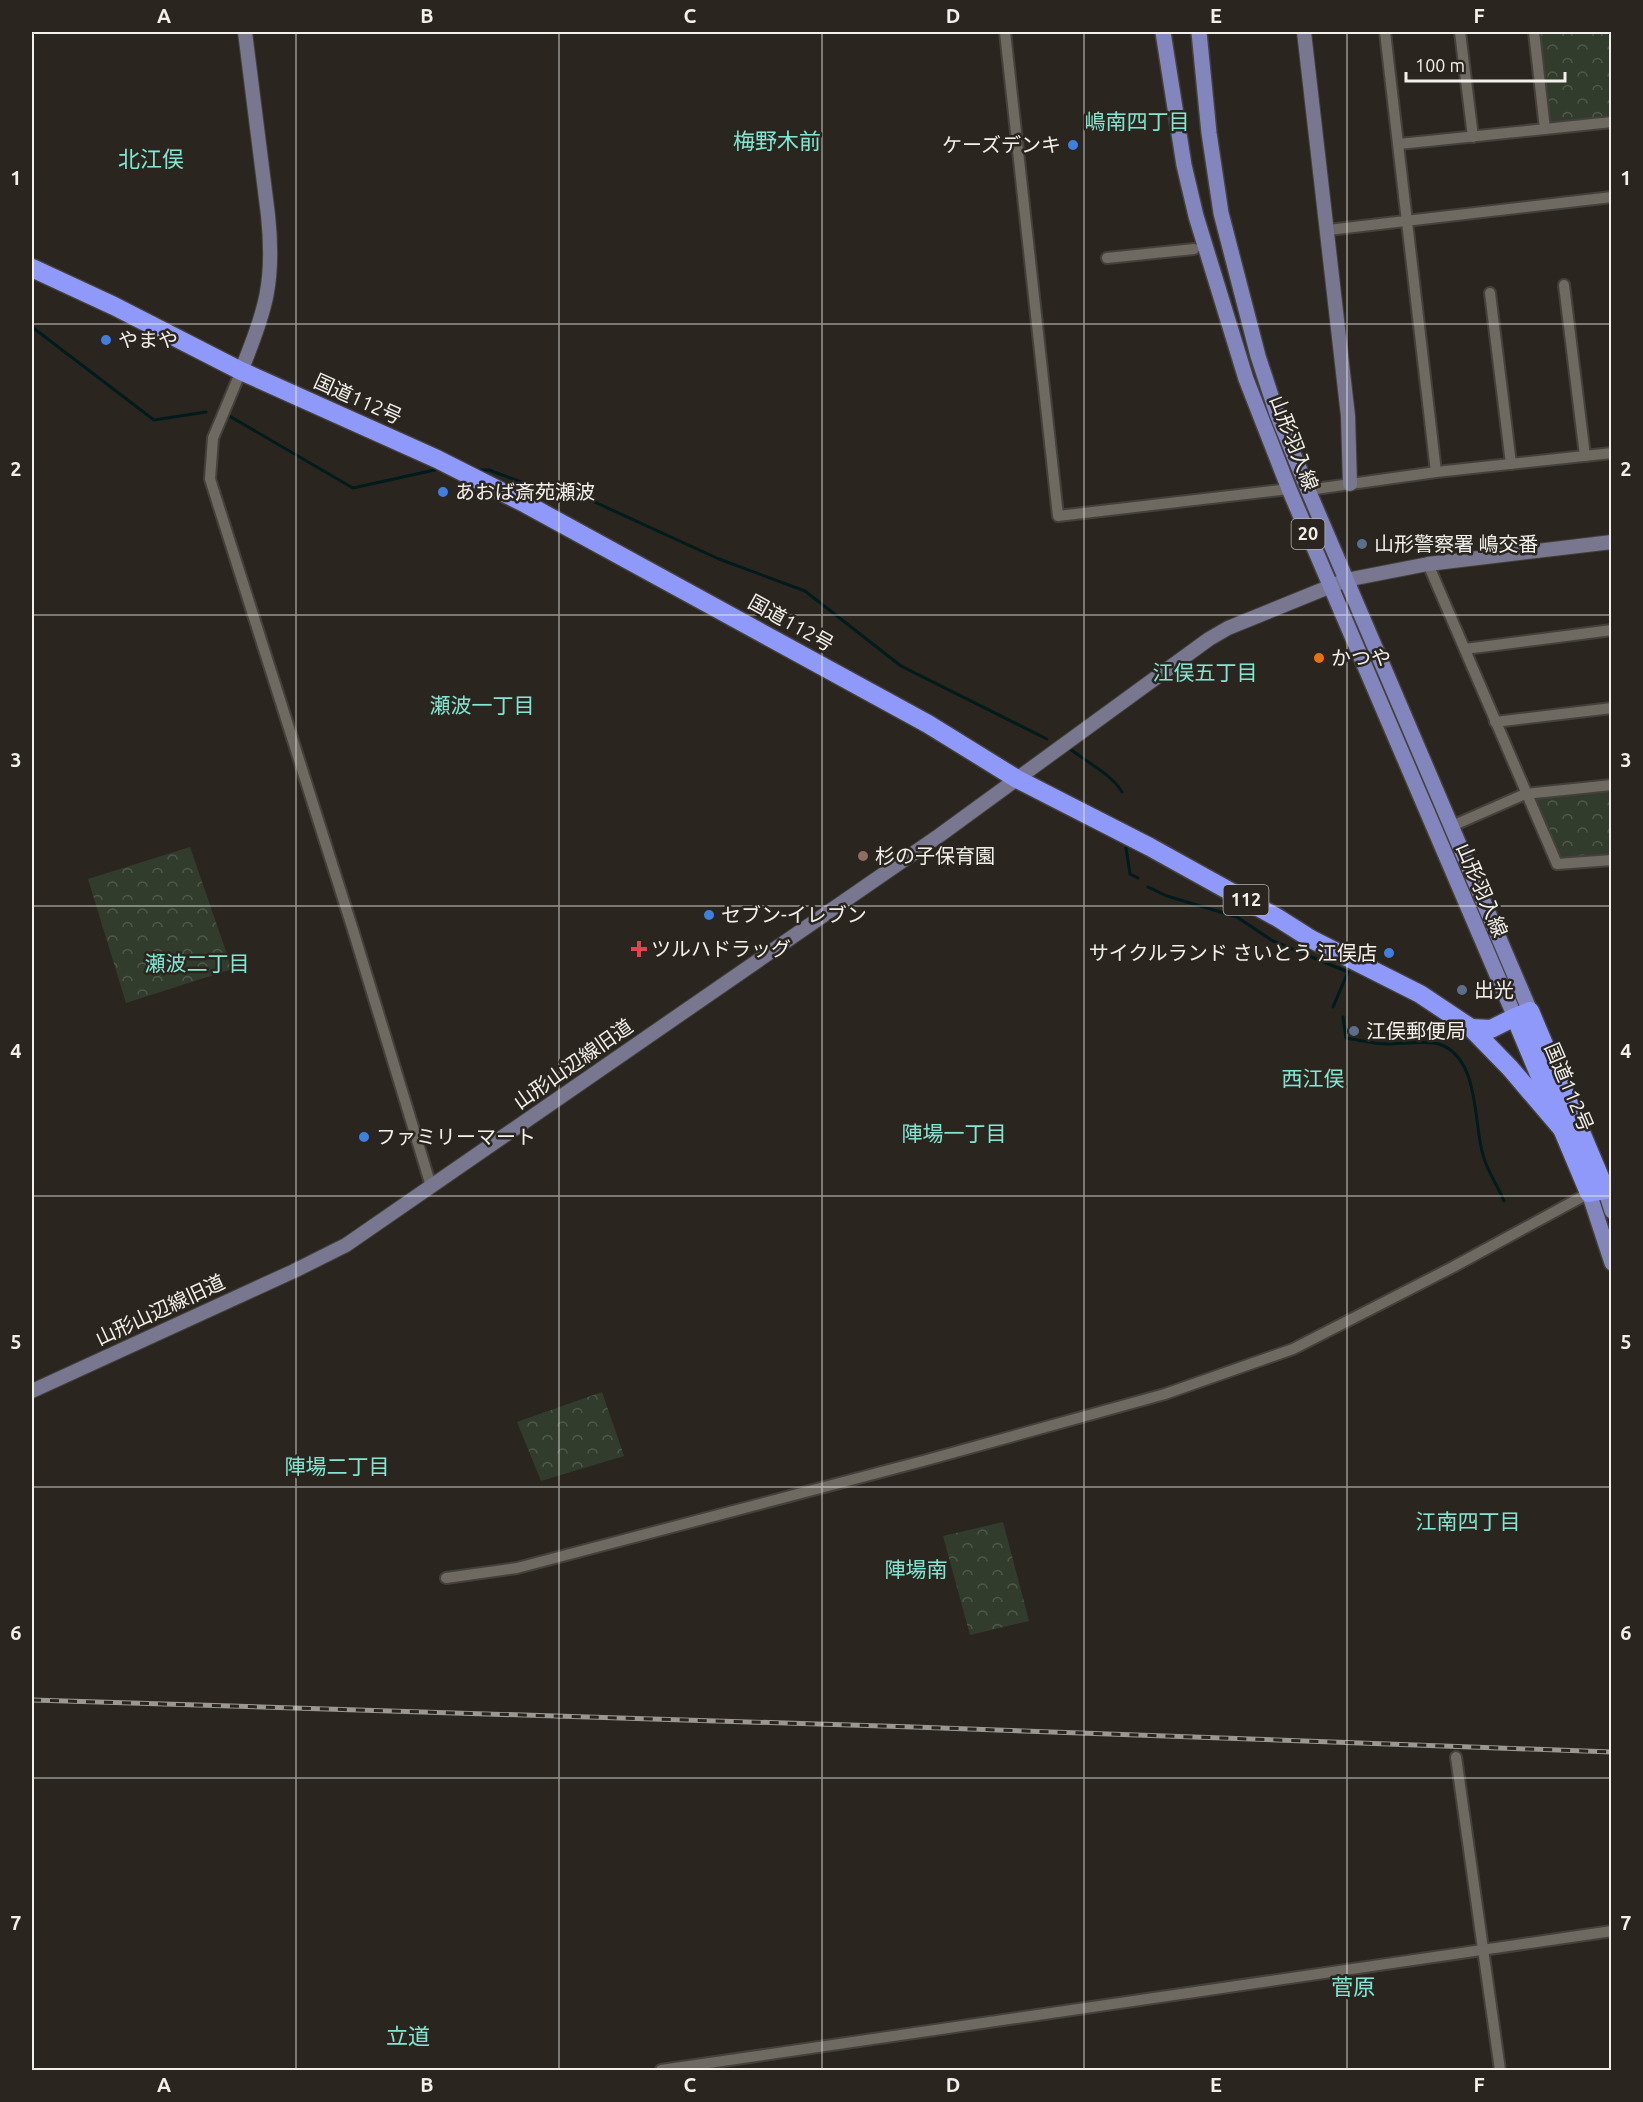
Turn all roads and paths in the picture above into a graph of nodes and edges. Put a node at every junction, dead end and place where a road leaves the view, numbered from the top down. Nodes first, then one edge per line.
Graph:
1 (245, 32) edge
2 (1005, 32) edge
3 (1163, 32) edge
4 (1199, 32) edge
5 (1304, 32) edge
6 (1385, 32) edge
7 (1460, 32) edge
8 (1534, 32) edge
9 (1611, 122) edge
10 (1545, 129) junction
11 (1473, 137) junction
12 (1399, 144) junction
13 (1611, 197) edge
14 (1408, 221) junction
15 (1328, 230) junction
16 (1194, 249) dead end
17 (1107, 258) dead end
18 (32, 267) edge
19 (1564, 285) dead end
20 (1490, 292) dead end
21 (242, 371) junction
22 (1611, 453) edge
23 (1585, 456) junction
24 (1511, 464) junction
25 (1436, 472) junction
26 (1350, 484) junction
27 (1289, 489) junction
28 (1308, 490) junction
29 (1611, 542) edge
30 (1428, 564) junction
31 (1346, 580) junction
32 (1330, 586) junction
33 (1611, 630) edge
34 (1465, 649) junction
35 (1611, 708) edge
36 (1495, 722) junction
37 (1017, 778) junction
38 (1611, 785) edge
39 (1525, 794) junction
40 (1452, 826) junction
41 (1611, 860) edge
42 (1522, 1014) junction
43 (1471, 1028) junction
44 (1562, 1129) junction
45 (431, 1186) junction
46 (1602, 1190) edge
47 (1611, 1211) edge
48 (1611, 1263) edge
49 (32, 1391) edge
50 (446, 1578) dead end
51 (1456, 1757) dead end
52 (1611, 1931) edge
53 (1483, 1951) junction
54 (661, 2070) edge
55 (1500, 2070) edge

1 - 21 street
2 - 27 street
3 - 27 main road, 山形羽入線 / 20
4 - 28 main road, 山形羽入線 / 20
5 - 15 street
6 - 12 street
7 - 11 street
8 - 10 street
9 - 10 street
10 - 11 street
11 - 12 street
12 - 14 street
13 - 14 street
14 - 15 street
14 - 25 street
15 - 26 street
16 - 17 street
18 - 21 highway, 国道112号 / 112
19 - 23 street
20 - 24 street
21 - 37 highway, 国道112号 / 112
21 - 45 street
22 - 23 street
23 - 24 street
24 - 25 street
25 - 26 street
26 - 28 street
27 - 32 main road, 山形羽入線 / 20
28 - 31 main road, 山形羽入線 / 20
29 - 30 street, 山形山辺線旧道
30 - 31 street, 山形山辺線旧道
30 - 34 street
31 - 32 street, 山形山辺線旧道
31 - 40 main road, 山形羽入線 / 20
32 - 37 street, 山形山辺線旧道
32 - 42 main road, 山形羽入線 / 20
33 - 34 street
34 - 36 street
35 - 36 street
36 - 39 street
37 - 43 highway, 国道112号 / 112
37 - 45 street, 山形山辺線旧道
38 - 39 street
39 - 40 street
39 - 41 street
40 - 42 main road, 山形羽入線 / 20
42 - 43 highway
42 - 44 highway, 国道112号
42 - 46 highway, 国道112号
43 - 44 highway, 国道112号
44 - 46 highway, 国道112号
45 - 49 street, 山形山辺線旧道
46 - 47 main road
46 - 48 main road
46 - 50 street
51 - 53 street
52 - 53 street
53 - 54 street
53 - 55 street

